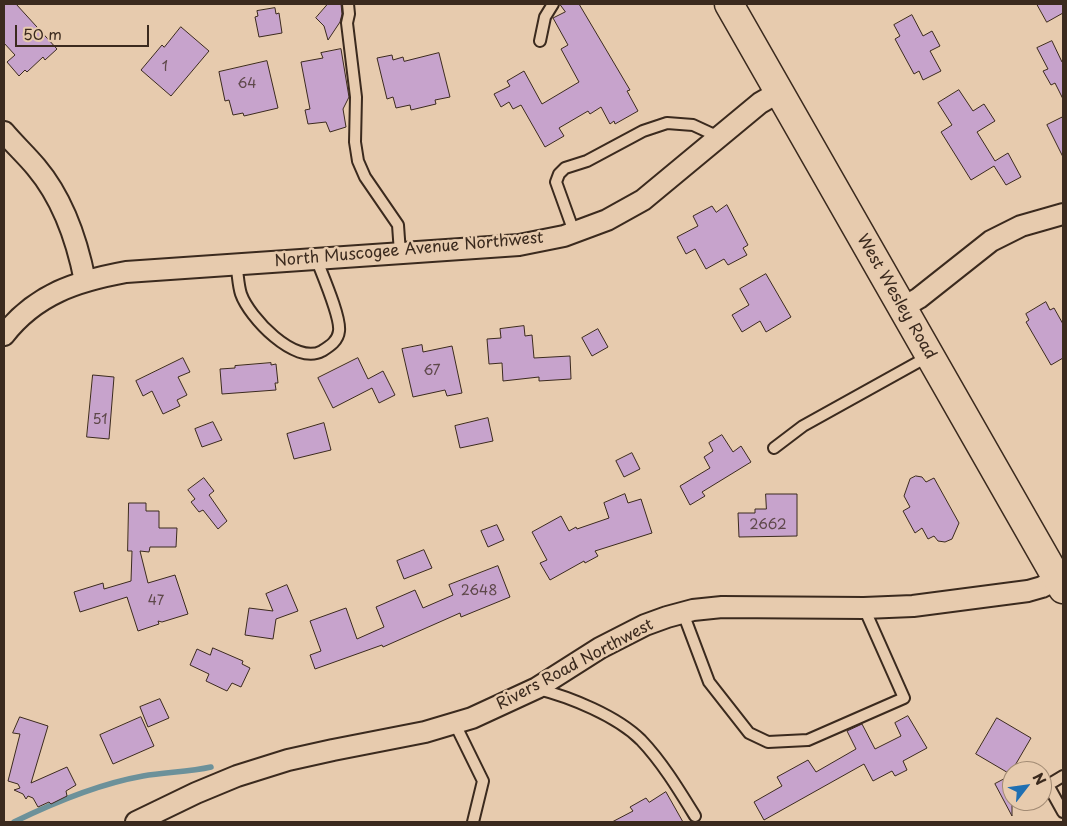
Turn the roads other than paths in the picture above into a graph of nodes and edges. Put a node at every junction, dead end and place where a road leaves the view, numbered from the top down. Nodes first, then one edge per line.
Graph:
1 (348, 4) edge
2 (553, 4) edge
3 (729, 4) edge
4 (540, 41) dead end
5 (779, 92) junction
6 (4, 132) edge
7 (719, 137) junction
8 (1063, 214) edge
9 (574, 232) junction
10 (400, 253) junction
11 (316, 258) junction
12 (236, 264) junction
13 (85, 281) junction
14 (902, 308) junction
15 (4, 335) edge
16 (929, 356) junction
17 (774, 448) dead end
18 (1060, 584) edge
19 (864, 608) junction
20 (683, 613) junction
21 (537, 688) junction
22 (455, 724) junction
23 (1063, 776) edge
24 (1063, 812) edge
25 (695, 816) dead end
26 (136, 822) edge
27 (473, 822) edge

1 - 10 lane
2 - 4 lane
3 - 5 street, West Wesley Road
5 - 7 street, North Muscogee Avenue Northwest
5 - 14 street, West Wesley Road
6 - 13 street
7 - 9 street, North Muscogee Avenue Northwest
7 - 9 lane
8 - 14 street
9 - 10 street, North Muscogee Avenue Northwest
10 - 11 street, North Muscogee Avenue Northwest
11 - 12 street, North Muscogee Avenue Northwest
11 - 12 lane
12 - 13 street, North Muscogee Avenue Northwest
13 - 15 street, North Muscogee Avenue Northwest
14 - 16 street, West Wesley Road
16 - 17 lane
16 - 18 street, West Wesley Road
18 - 19 street, Rivers Road Northwest
19 - 20 street, Rivers Road Northwest
19 - 20 lane
20 - 21 street, Rivers Road Northwest
21 - 22 street, Rivers Road Northwest
21 - 25 lane
22 - 26 street, Rivers Road Northwest
22 - 27 lane
23 - 24 lane

